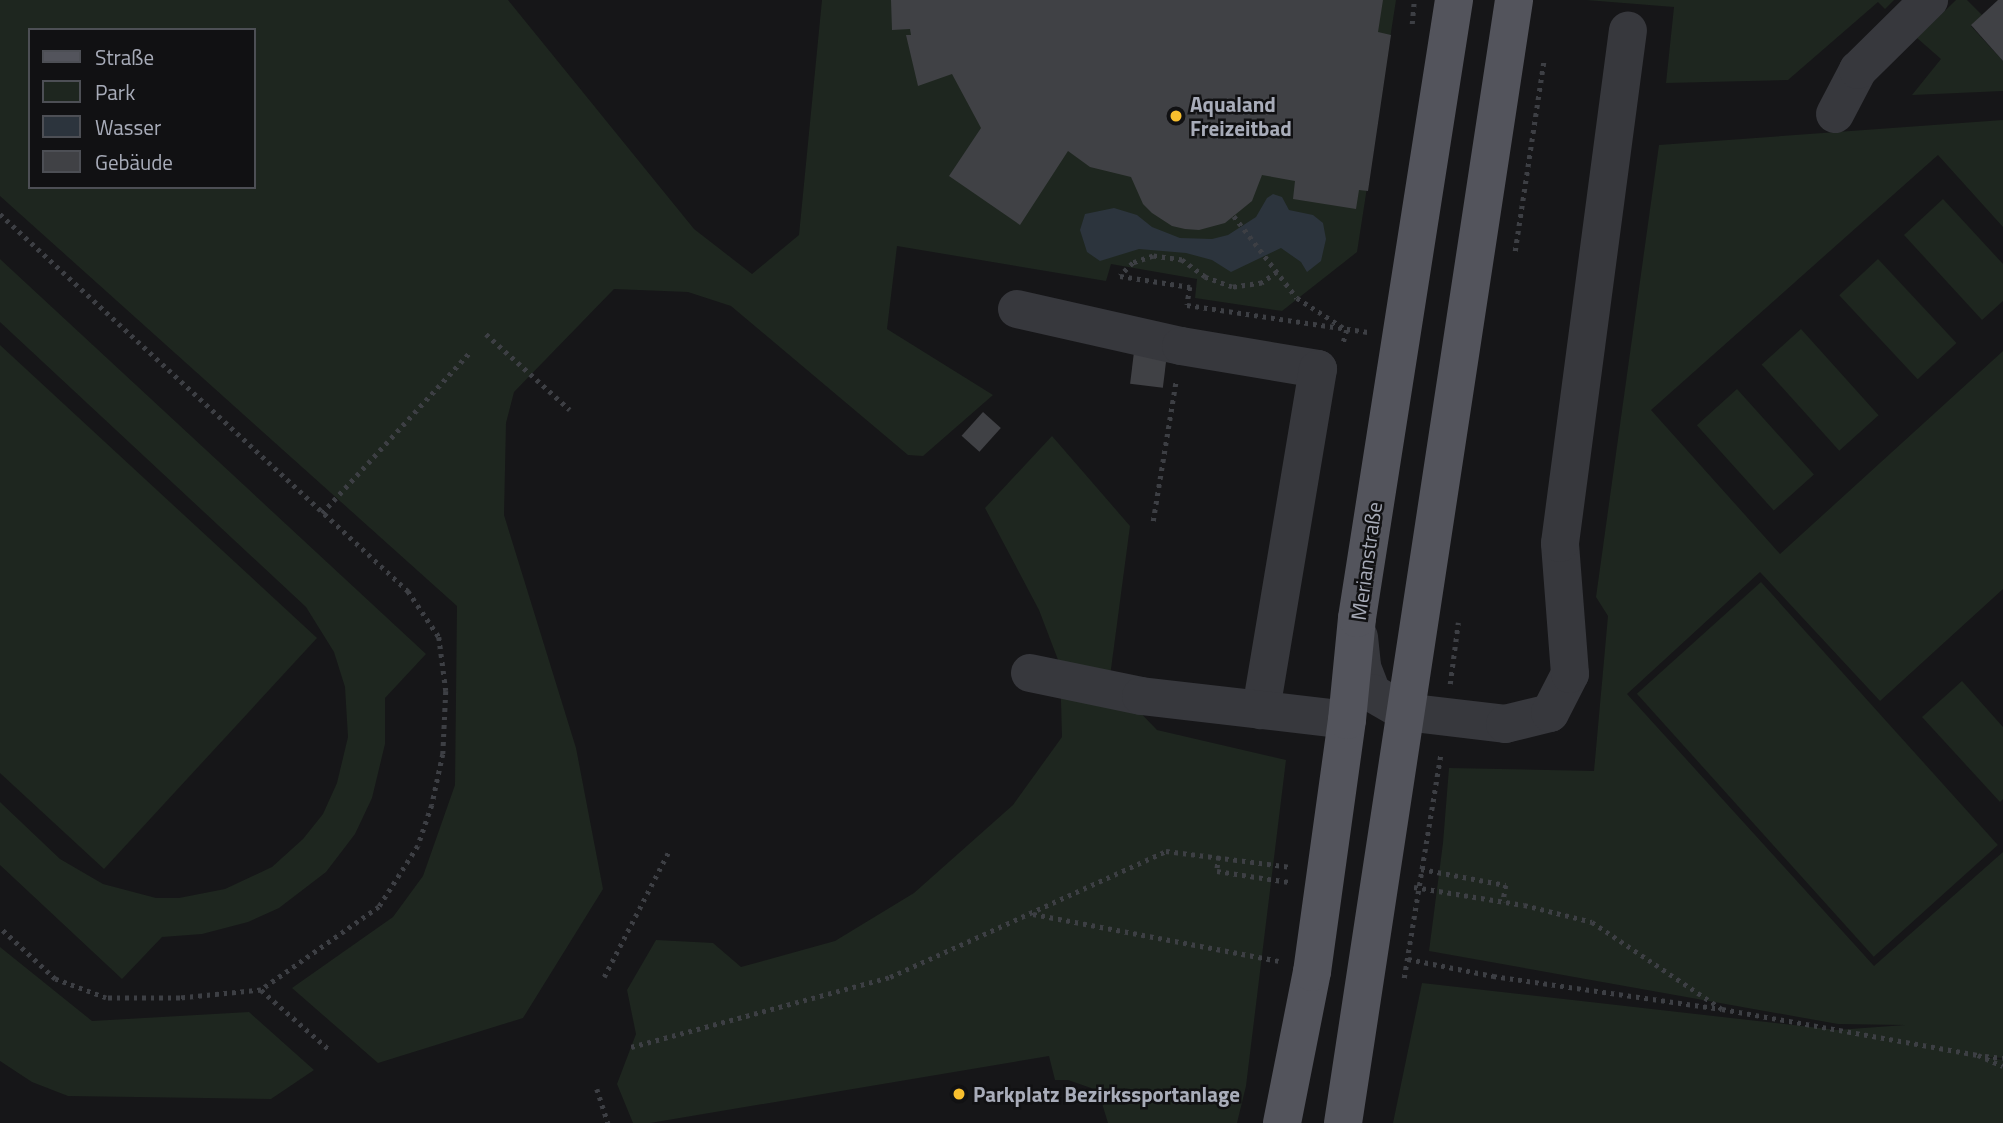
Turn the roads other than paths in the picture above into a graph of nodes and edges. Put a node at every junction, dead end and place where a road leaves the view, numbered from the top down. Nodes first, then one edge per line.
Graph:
1 (1454, 0) edge
2 (1514, 0) edge
3 (1929, 0) edge
4 (1628, 30) dead end
5 (1835, 114) dead end
6 (1017, 309) dead end
7 (1357, 618) junction
8 (1030, 673) dead end
9 (1261, 710) junction
10 (1405, 712) junction
11 (1347, 720) junction
12 (1282, 1123) edge
13 (1343, 1123) edge

1 - 7 main road, Merianstraße
2 - 10 main road
3 - 5 street
4 - 10 street
6 - 9 street
7 - 10 street
7 - 11 main road, Merianstraße
8 - 9 street
9 - 11 street
10 - 13 main road
11 - 12 main road, Merianstraße

